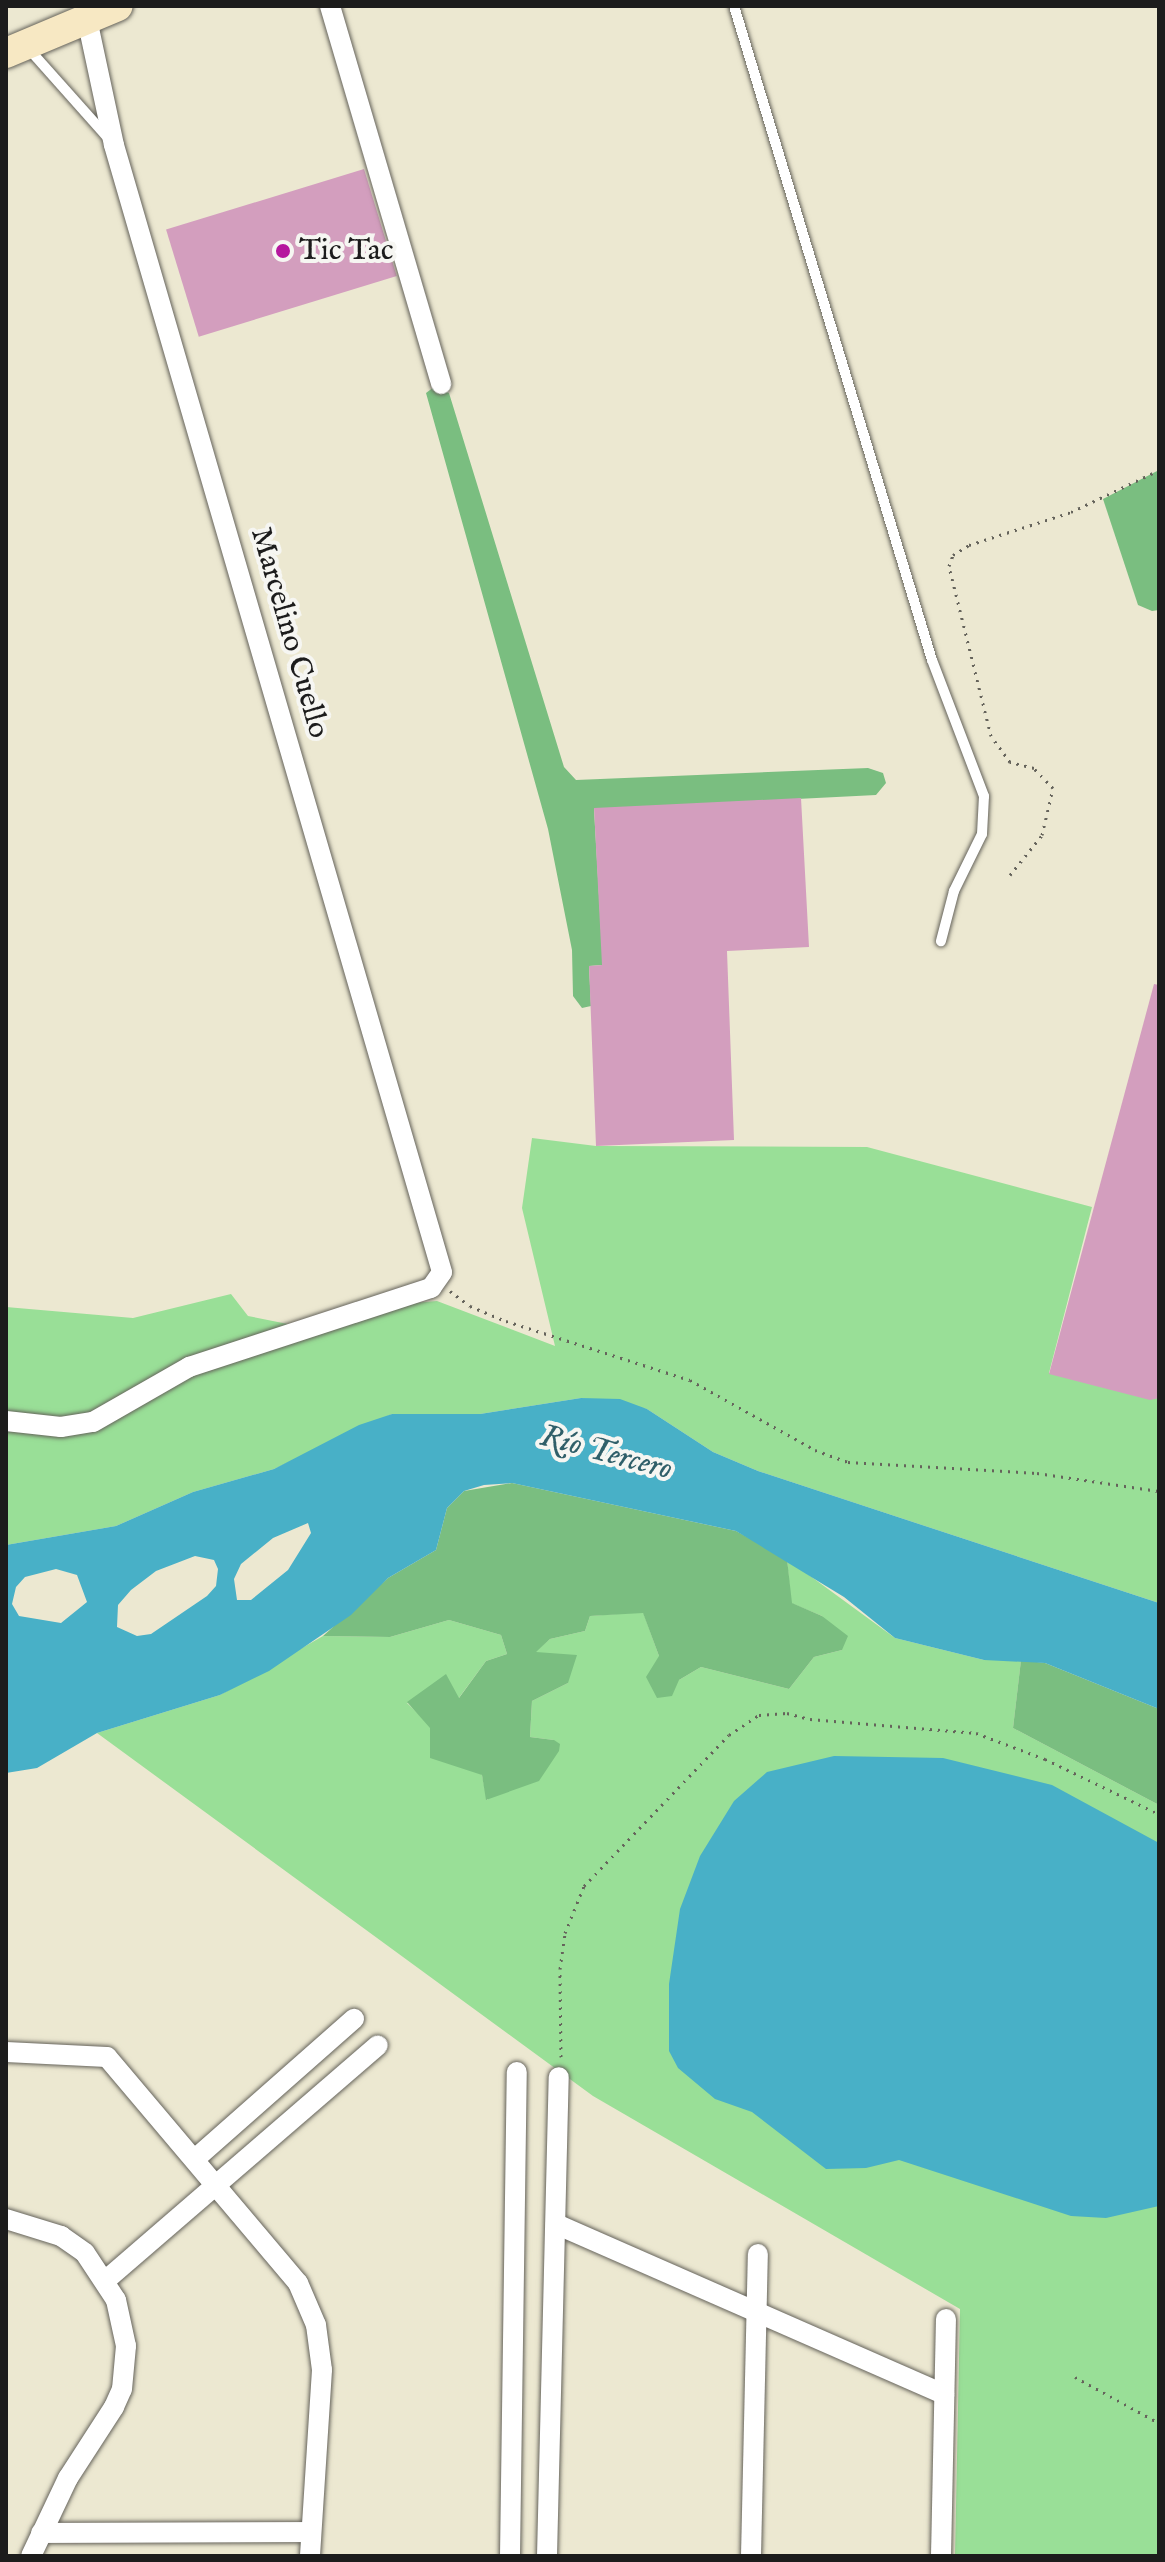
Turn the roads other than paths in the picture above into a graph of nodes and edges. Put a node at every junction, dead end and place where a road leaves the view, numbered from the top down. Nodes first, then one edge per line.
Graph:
1 (118, 6) edge
2 (330, 6) edge
3 (734, 6) edge
4 (87, 19) junction
5 (16, 49) edge
6 (114, 145) junction
7 (441, 384) dead end
8 (941, 941) dead end
9 (6, 1421) edge
10 (354, 2019) dead end
11 (378, 2045) dead end
12 (6, 2052) edge
13 (517, 2072) dead end
14 (559, 2077) road end
15 (195, 2159) junction
16 (217, 2185) junction
17 (6, 2219) edge
18 (556, 2224) junction
19 (758, 2254) dead end
20 (106, 2280) junction
21 (756, 2312) junction
22 (946, 2319) dead end
23 (944, 2394) junction
24 (309, 2532) junction
25 (41, 2533) junction
26 (31, 2556) edge
27 (310, 2556) edge
28 (510, 2556) edge
29 (547, 2556) edge
30 (751, 2556) edge
31 (941, 2556) edge

1 - 4 main road
2 - 7 street
3 - 8 lane
4 - 5 main road
4 - 6 street, Marcelino Cuello
5 - 6 lane
6 - 9 street, Marcelino Cuello
10 - 15 street
11 - 16 street
12 - 15 street
13 - 28 street
14 - 18 street
15 - 16 street
16 - 20 street
16 - 24 street
17 - 20 street
18 - 21 street
18 - 29 street
19 - 21 street
20 - 25 street
21 - 23 street
21 - 30 street
22 - 23 street
23 - 31 street
24 - 25 street
24 - 27 street
25 - 26 street

